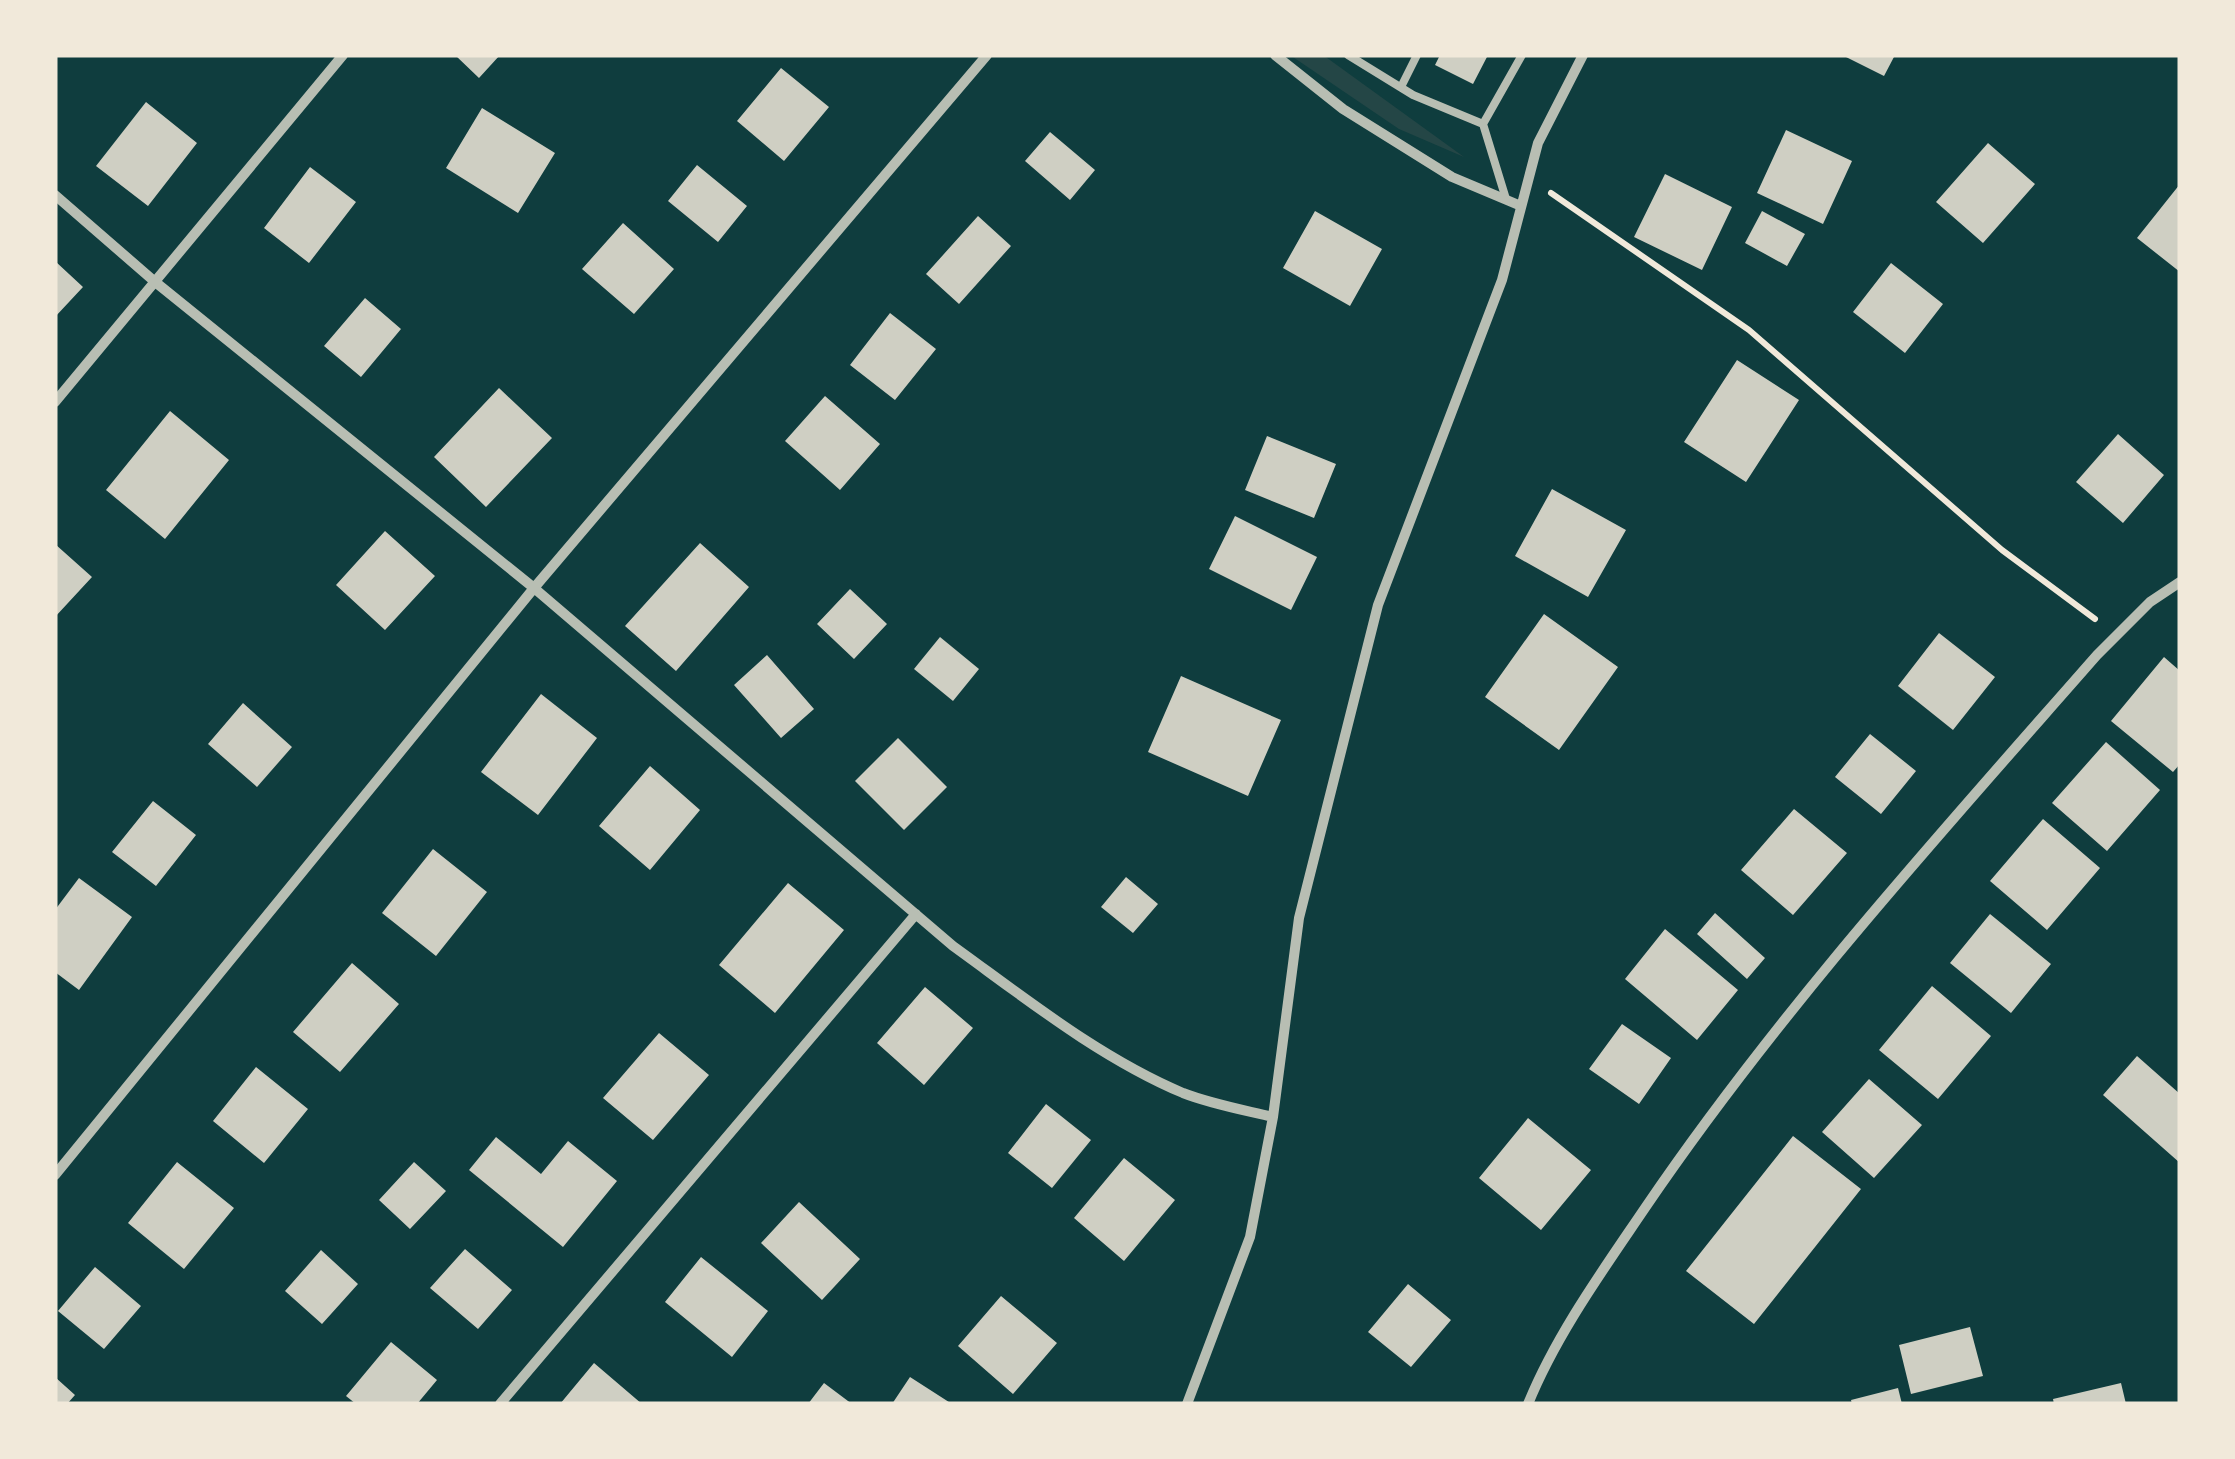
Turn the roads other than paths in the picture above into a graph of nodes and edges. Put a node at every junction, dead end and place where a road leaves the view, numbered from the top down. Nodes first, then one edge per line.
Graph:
1 (343, 55) edge
2 (987, 55) edge
3 (1275, 55) edge
4 (1348, 55) edge
5 (1417, 55) edge
6 (1522, 55) edge
7 (1583, 55) edge
8 (1401, 87) junction
9 (1483, 124) junction
10 (55, 195) edge
11 (1506, 199) junction
12 (1522, 206) junction
13 (154, 281) junction
14 (55, 402) edge
15 (2180, 582) edge
16 (534, 588) junction
17 (916, 914) junction
18 (1273, 1118) junction
19 (55, 1175) edge
20 (500, 1404) edge
21 (1187, 1404) edge
22 (1528, 1404) edge

1 - 13 street
2 - 16 street
3 - 11 street
4 - 8 lane
5 - 8 lane
6 - 9 lane
7 - 12 street
8 - 9 lane
9 - 11 lane
10 - 13 street
11 - 12 street
12 - 18 street
13 - 14 street
13 - 16 street
15 - 22 street
16 - 17 street
16 - 19 street
17 - 18 street
17 - 20 street
18 - 21 street

